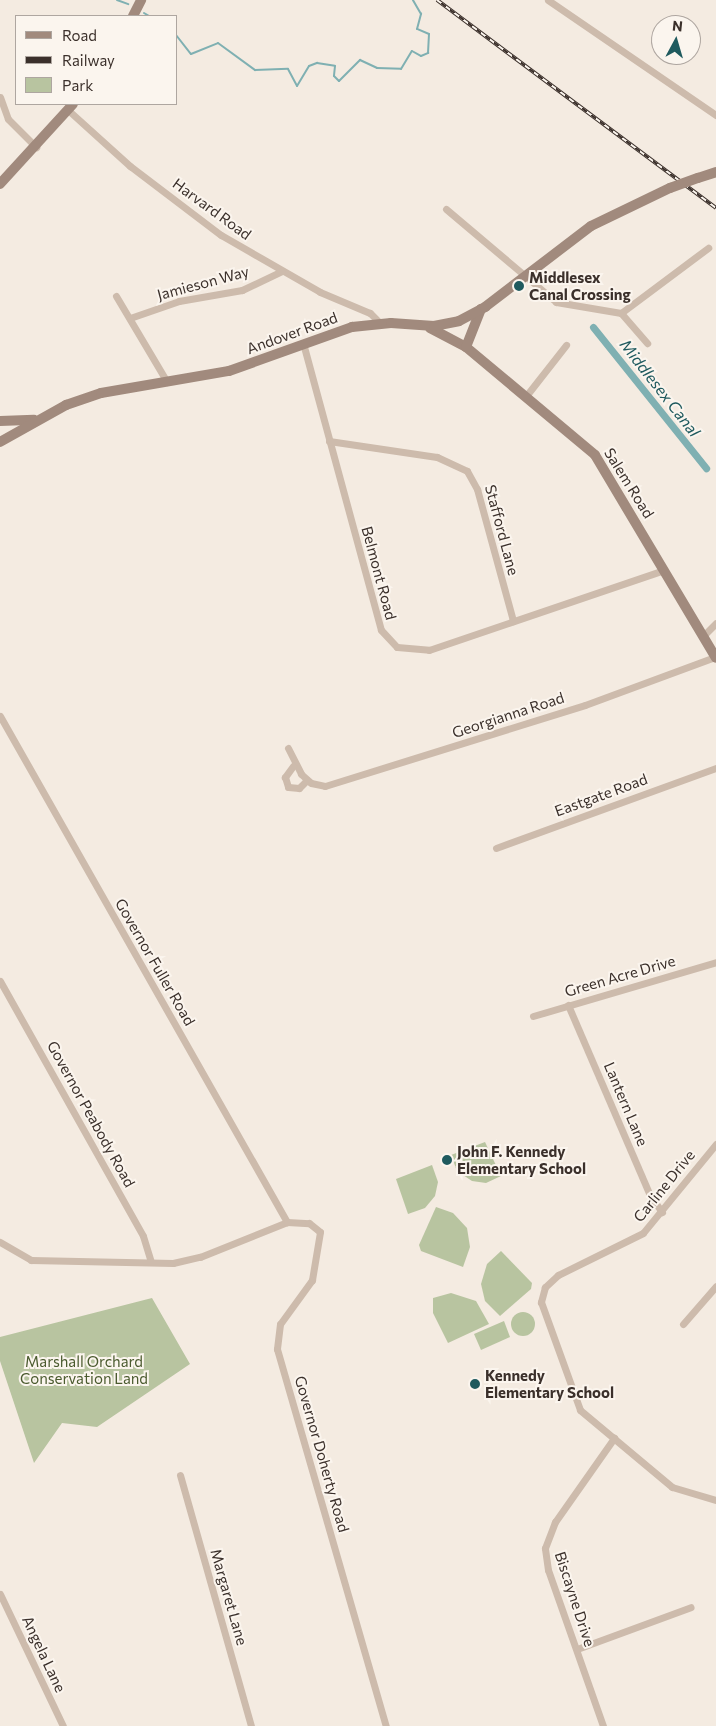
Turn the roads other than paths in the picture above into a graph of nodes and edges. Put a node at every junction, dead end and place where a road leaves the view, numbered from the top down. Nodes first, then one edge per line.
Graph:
1 (141, 0) edge
2 (548, 0) edge
3 (134, 15) edge
4 (0, 98) edge
5 (71, 107) edge
6 (716, 115) edge
7 (36, 147) junction
8 (716, 172) edge
9 (0, 184) edge
10 (446, 209) dead end
11 (708, 248) dead end
12 (282, 271) junction
13 (522, 276) junction
14 (116, 296) dead end
15 (481, 309) junction
16 (621, 313) junction
17 (130, 318) junction
18 (380, 323) junction
19 (427, 326) junction
20 (303, 343) junction
21 (647, 343) dead end
22 (566, 345) dead end
23 (466, 347) junction
24 (167, 382) junction
25 (526, 396) junction
26 (38, 419) junction
27 (3, 421) edge
28 (14, 434) junction
29 (329, 441) junction
30 (0, 442) edge
31 (664, 570) junction
32 (513, 621) junction
33 (716, 624) edge
34 (704, 636) junction
35 (716, 657) edge
36 (0, 716) edge
37 (288, 748) dead end
38 (293, 766) junction
39 (716, 768) edge
40 (307, 780) junction
41 (496, 848) dead end
42 (716, 962) edge
43 (0, 981) edge
44 (568, 1006) junction
45 (533, 1016) dead end
46 (716, 1144) edge
47 (662, 1212) junction
48 (287, 1222) junction
49 (0, 1242) edge
50 (151, 1262) junction
51 (716, 1286) edge
52 (683, 1324) dead end
53 (614, 1438) junction
54 (180, 1475) dead end
55 (716, 1500) edge
56 (0, 1594) edge
57 (691, 1607) dead end
58 (577, 1649) junction
59 (63, 1726) edge
60 (252, 1726) edge
61 (386, 1726) edge
62 (603, 1726) edge

1 - 3 main road
2 - 6 street
4 - 7 street
5 - 7 main road
5 - 12 street, Harvard Road
7 - 9 main road
8 - 13 main road, Andover Road, bridge
10 - 13 street
11 - 16 street
12 - 17 street, Jamieson Way
12 - 18 street, Harvard Road
13 - 15 main road, Andover Road
13 - 16 street
14 - 17 street
15 - 19 main road, Andover Road
15 - 23 main road
16 - 21 street
17 - 24 street
18 - 19 main road, Andover Road
18 - 20 main road, Andover Road
19 - 23 main road, Salem Road
20 - 24 main road, Andover Road
20 - 29 street, Belmont Road
22 - 25 street
23 - 25 main road, Salem Road
24 - 26 main road, Andover Road
25 - 31 main road, Salem Road
26 - 27 main road
26 - 28 main road, Andover Road
27 - 28 main road
28 - 30 main road, Andover Road
29 - 32 street, Stafford Lane
29 - 32 street, Belmont Road
31 - 32 street, Belmont Road
31 - 34 main road, Salem Road
33 - 34 street
34 - 35 main road, Salem Road
35 - 40 street, Georgianna Road
36 - 48 street, Governor Fuller Road
37 - 38 street, Georgianna Road
38 - 40 street, Georgianna Road
38 - 40 street, Georgianna Road
39 - 41 street, Eastgate Road
42 - 44 street, Green Acre Drive
43 - 50 street, Governor Peabody Road
44 - 45 street, Green Acre Drive
44 - 47 street, Lantern Lane
46 - 47 street, Carline Drive
47 - 53 street, Carline Drive
48 - 50 street
48 - 61 street, Governor Doherty Road
49 - 50 street
51 - 52 street
53 - 55 street, Carline Drive
53 - 58 street, Biscayne Drive
54 - 60 street, Margaret Lane
56 - 59 street, Angela Lane
57 - 58 street
58 - 62 street, Biscayne Drive

